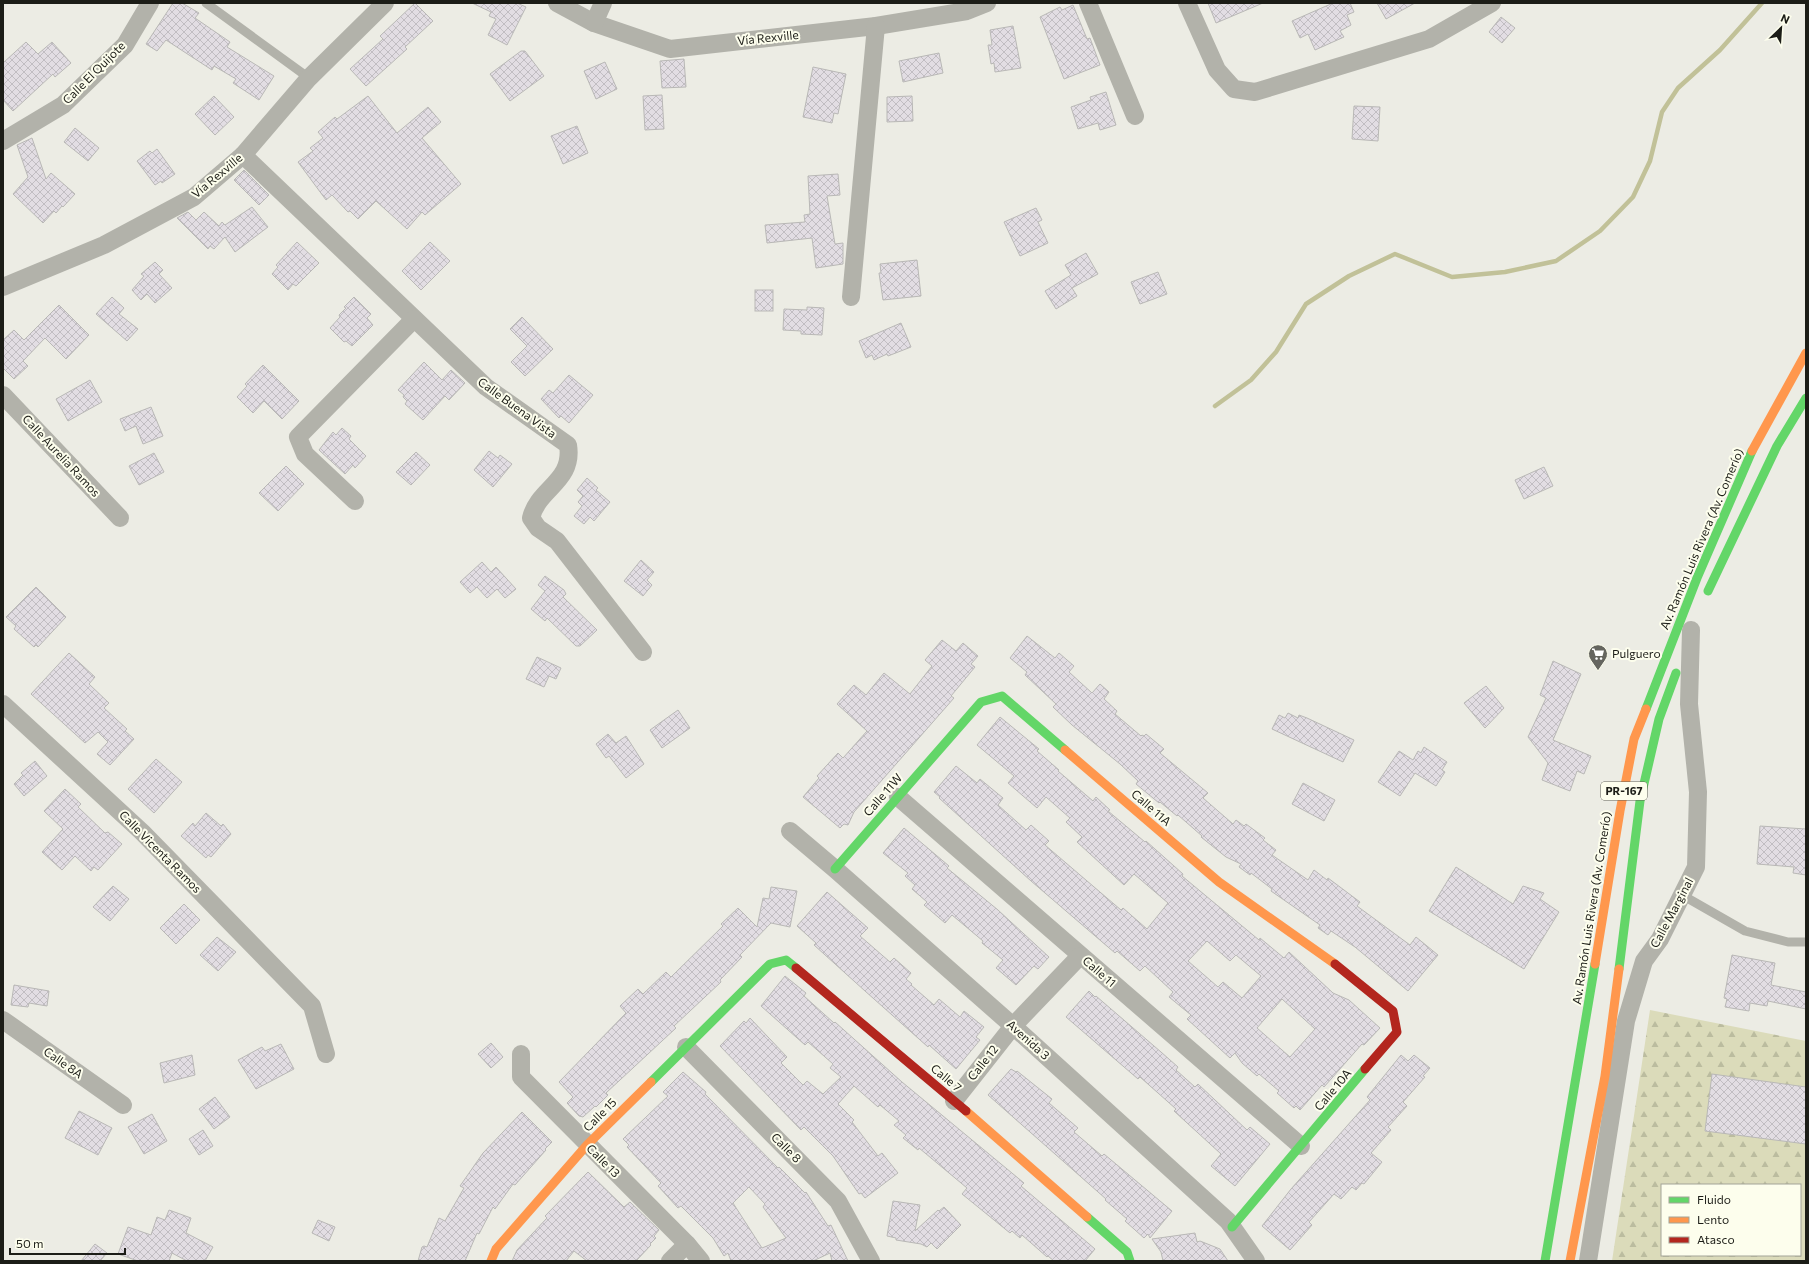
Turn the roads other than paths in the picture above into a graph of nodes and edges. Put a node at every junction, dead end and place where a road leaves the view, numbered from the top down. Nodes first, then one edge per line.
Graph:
1 (150, 3) edge
2 (206, 3) edge
3 (385, 3) edge
4 (557, 3) edge
5 (604, 3) edge
6 (987, 3) edge
7 (1088, 3) edge
8 (1188, 3) edge
9 (1492, 3) edge
10 (594, 23) junction
11 (876, 26) junction
12 (309, 78) junction
13 (1135, 116) dead end
14 (3, 141) edge
15 (243, 155) junction
16 (3, 287) edge
17 (851, 297) dead end
18 (414, 319) junction
19 (1806, 353) edge
20 (3, 394) edge
21 (1806, 398) edge
22 (355, 501) dead end
23 (120, 518) dead end
24 (1706, 597) dead end
25 (1693, 627) joint
26 (643, 652) dead end
27 (3, 704) edge
28 (950, 738) joint
29 (898, 797) junction
30 (790, 831) dead end
31 (835, 869) junction
32 (1682, 895) junction
33 (1806, 942) edge
34 (1080, 956) junction
35 (1344, 971) joint
36 (739, 995) joint
37 (3, 1020) edge
38 (1012, 1026) junction
39 (686, 1047) junction
40 (326, 1054) dead end
41 (521, 1054) dead end
42 (954, 1101) junction
43 (123, 1105) dead end
44 (587, 1145) junction
45 (1301, 1146) junction
46 (1232, 1227) junction
47 (687, 1244) junction
48 (491, 1261) edge
49 (670, 1261) edge
50 (701, 1261) edge
51 (871, 1261) edge
52 (1130, 1261) edge
53 (1256, 1261) edge
54 (1545, 1261) edge
55 (1570, 1261) edge
56 (1588, 1261) edge

1 - 14 street, Calle El Quijote
2 - 12 lane
3 - 12 street, Vía Rexville
4 - 10 street, Vía Rexville
5 - 10 street
6 - 11 street, Vía Rexville
7 - 13 street
8 - 9 street
10 - 11 street, Vía Rexville
11 - 17 street
12 - 15 street, Vía Rexville
15 - 16 street, Vía Rexville
15 - 18 street, Calle Buena Vista
18 - 22 street
18 - 26 street, Calle Buena Vista
19 - 54 main road, Av. Ramón Luis Rivera (Av. Comerío) / PR-167
20 - 23 street, Calle Aurelia Ramos
21 - 24 main road
25 - 32 street, Calle Marginal
25 - 55 main road, PR-167
27 - 40 street, Calle Vicenta Ramos
28 - 29 main road, Calle 11W
28 - 35 main road, Calle 11A
29 - 31 main road, Calle 11W
29 - 34 street, Calle 11
30 - 31 street, Avenida 3
31 - 38 street, Avenida 3
32 - 33 lane
32 - 56 street, Calle Marginal
34 - 38 street, Calle 12
34 - 45 street, Calle 11
35 - 45 main road, Calle 10A
36 - 39 main road, Calle 15
36 - 42 main road, Calle 7
37 - 43 street, Calle 8A
38 - 42 street, Calle 12
38 - 46 street, Avenida 3
39 - 44 main road, Calle 15
39 - 51 street, Calle 8
41 - 44 street, Calle 13
42 - 52 main road, Calle 7
44 - 47 street, Calle 13
44 - 48 main road, Calle 15
45 - 46 main road, Calle 10A
46 - 53 street, Avenida 3
47 - 49 street
47 - 50 street, Calle 13

